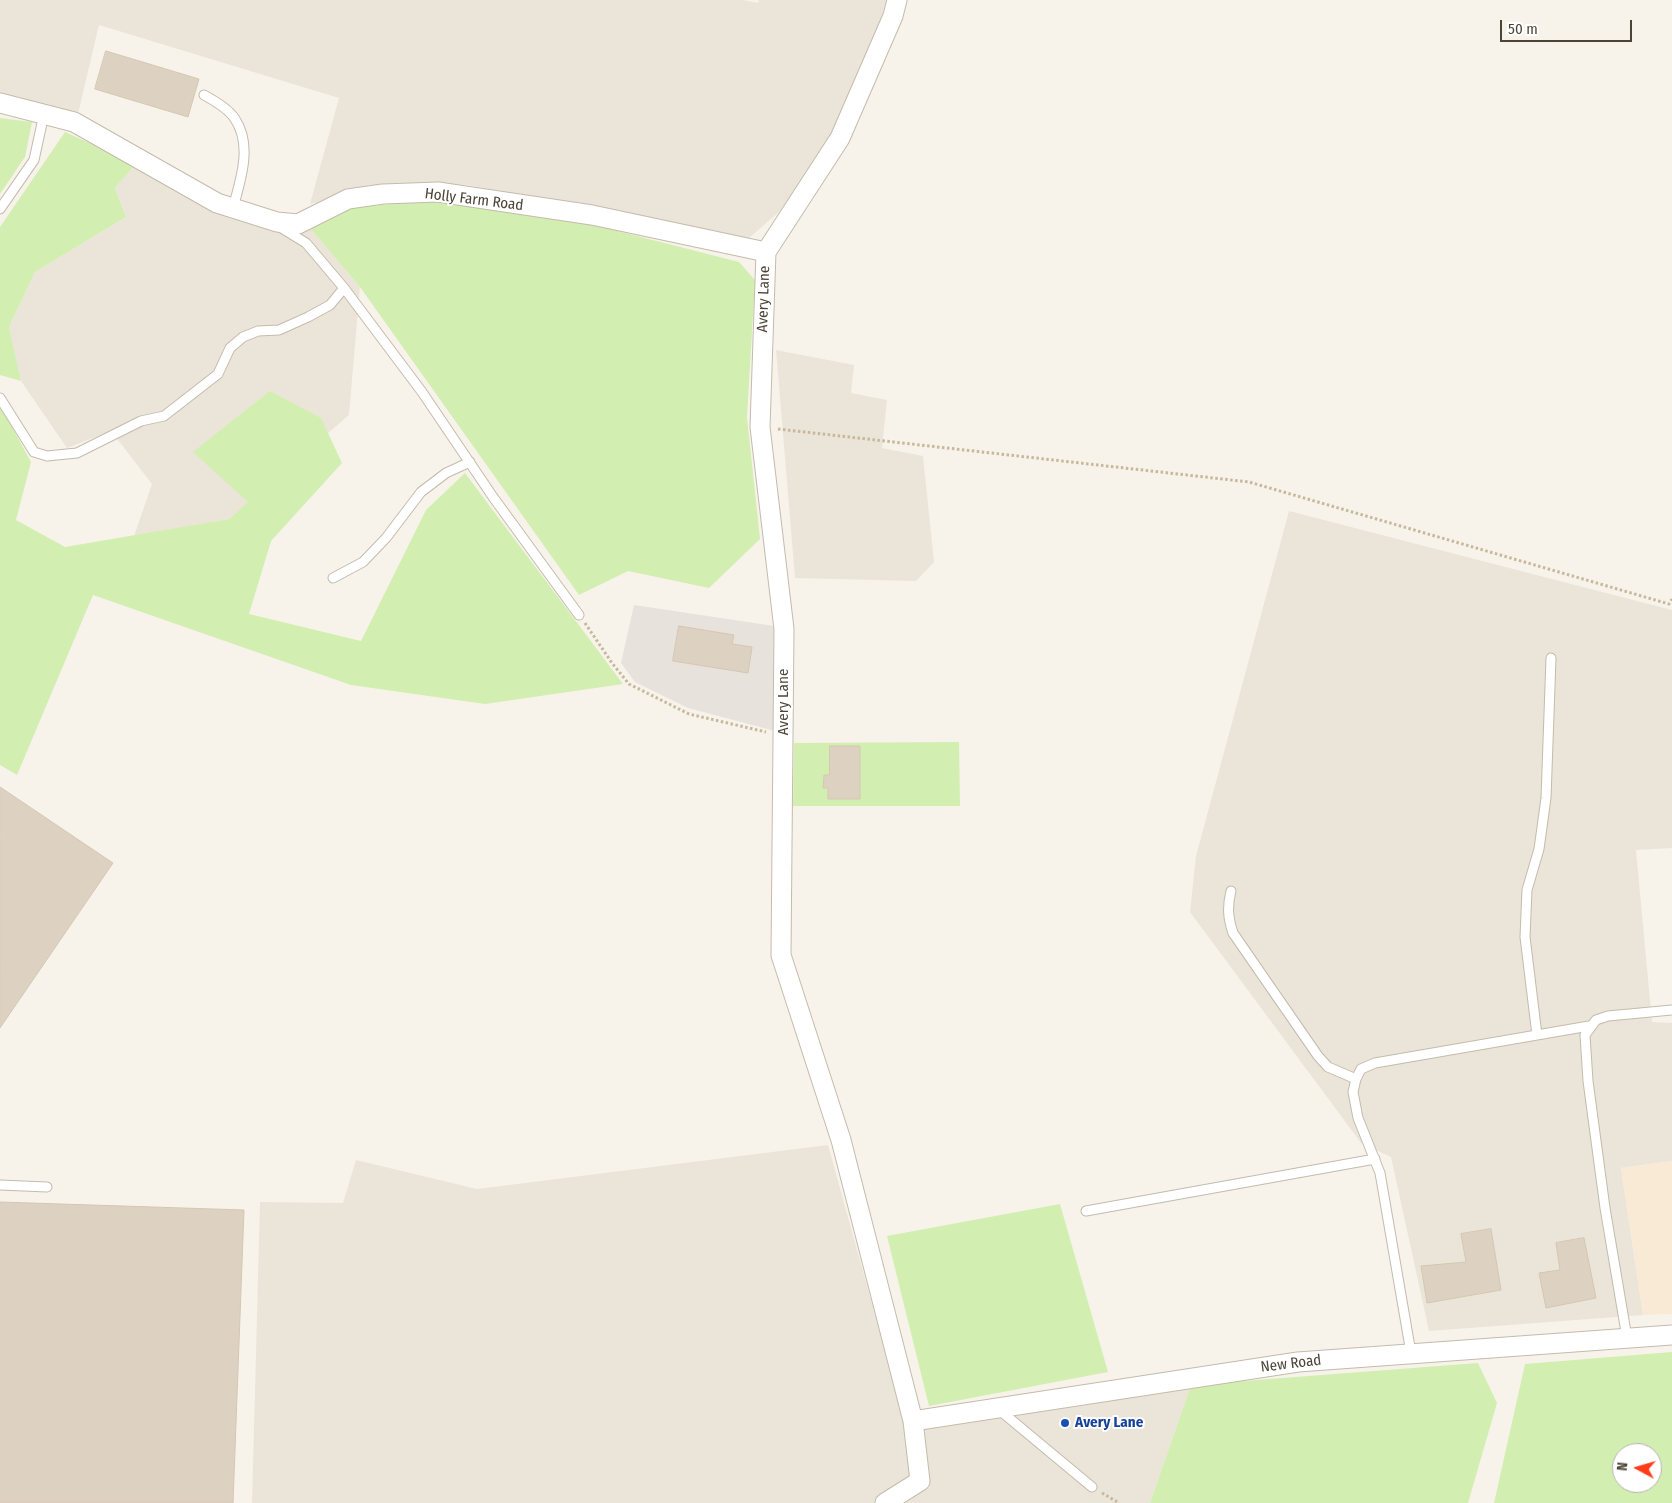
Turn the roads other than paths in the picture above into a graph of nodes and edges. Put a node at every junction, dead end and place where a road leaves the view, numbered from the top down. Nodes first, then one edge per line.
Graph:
1 (897, 0) edge
2 (204, 95) dead end
3 (0, 104) edge
4 (44, 114) junction
5 (233, 208) junction
6 (0, 209) edge
7 (265, 218) junction
8 (766, 252) junction
9 (344, 288) junction
10 (0, 398) edge
11 (470, 462) junction
12 (333, 578) dead end
13 (579, 615) road end
14 (1551, 658) dead end
15 (1231, 891) dead end
16 (1672, 1010) edge
17 (1589, 1026) junction
18 (1537, 1035) junction
19 (1356, 1079) junction
20 (1375, 1159) junction
21 (0, 1185) edge
22 (47, 1187) dead end
23 (1086, 1211) dead end
24 (1672, 1335) edge
25 (1627, 1338) junction
26 (1411, 1354) junction
27 (997, 1408) junction
28 (913, 1421) junction
29 (1092, 1487) road end
30 (885, 1503) edge

1 - 8 street, Avery Lane
2 - 5 lane
3 - 4 street, Holly Farm Road
4 - 5 street, Holly Farm Road
4 - 6 lane
5 - 7 street, Holly Farm Road
7 - 8 street, Holly Farm Road
7 - 9 lane
8 - 28 street, Avery Lane
9 - 10 lane
9 - 11 lane
11 - 12 lane
11 - 13 lane
14 - 18 lane
15 - 19 lane
16 - 17 lane
17 - 18 lane
17 - 25 lane
18 - 19 lane
19 - 20 lane
20 - 23 lane
20 - 26 lane
21 - 22 lane
24 - 25 street, New Road
25 - 26 street, New Road
26 - 27 street, New Road
27 - 28 street, New Road
27 - 29 lane
28 - 30 street, Avery Lane

